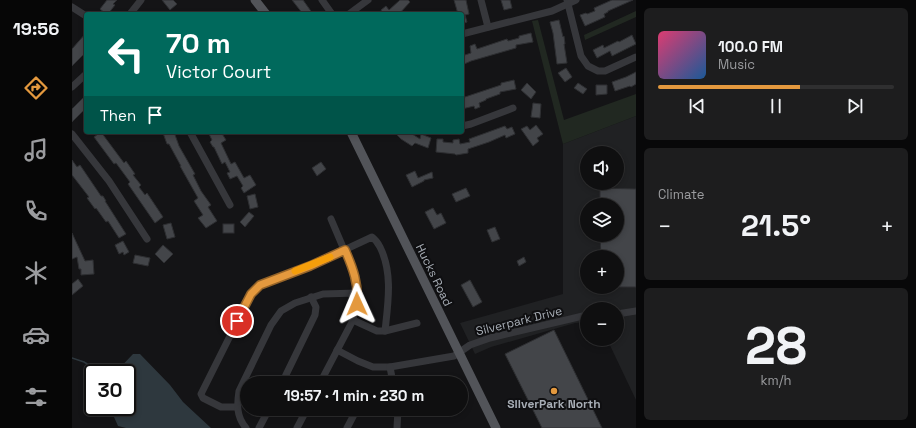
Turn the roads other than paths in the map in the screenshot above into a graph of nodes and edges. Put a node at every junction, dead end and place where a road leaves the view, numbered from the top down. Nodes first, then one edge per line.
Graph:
1 (141, 0) edge
2 (255, 0) edge
3 (322, 0) edge
4 (368, 0) edge
5 (481, 0) edge
6 (576, 0) edge
7 (568, 2) edge
8 (72, 7) edge
9 (132, 12) edge
10 (264, 12) edge
11 (331, 12) edge
12 (352, 12) edge
13 (84, 15) edge
14 (488, 27) junction
15 (464, 33) edge
16 (636, 56) edge
17 (84, 76) edge
18 (72, 87) edge
19 (513, 108) dead end
20 (464, 126) edge
21 (72, 134) edge
22 (191, 134) edge
23 (352, 134) edge
24 (230, 205) dead end
25 (331, 219) dead end
26 (147, 239) dead end
27 (345, 250) junction
28 (357, 293) junction
29 (311, 297) junction
30 (636, 311) edge
31 (624, 313) edge
32 (580, 317) edge
33 (352, 320) junction
34 (417, 323) dead end
35 (385, 331) junction
36 (337, 350) junction
37 (459, 353) junction
38 (390, 367) junction
39 (285, 376) edge
40 (324, 376) edge
41 (392, 376) edge
42 (237, 407) junction
43 (265, 416) edge
44 (303, 416) edge
45 (353, 416) edge
46 (398, 416) edge
47 (246, 428) edge
48 (259, 428) edge
49 (297, 428) edge
50 (347, 428) edge
51 (397, 428) edge
52 (496, 428) edge

1 - 9 street
2 - 10 main road
3 - 11 street
4 - 12 street
5 - 14 street
6 - 7 street
7 - 14 street
7 - 16 street
8 - 13 street
14 - 15 street
17 - 18 street
19 - 20 street
21 - 26 street
22 - 24 street
23 - 37 main road, Hucks Road
25 - 27 street
27 - 28 street
27 - 35 street
27 - 42 street
28 - 29 street
28 - 33 street
29 - 39 street
29 - 42 street
30 - 31 street
32 - 37 street, Silverpark Drive
33 - 35 street
33 - 36 street
34 - 35 street
36 - 38 street, Silverpark Drive
36 - 40 street
37 - 38 street, Silverpark Drive
37 - 52 main road, Hucks Road
38 - 41 street
42 - 47 street
43 - 48 street
44 - 49 street
45 - 50 street
46 - 51 street

